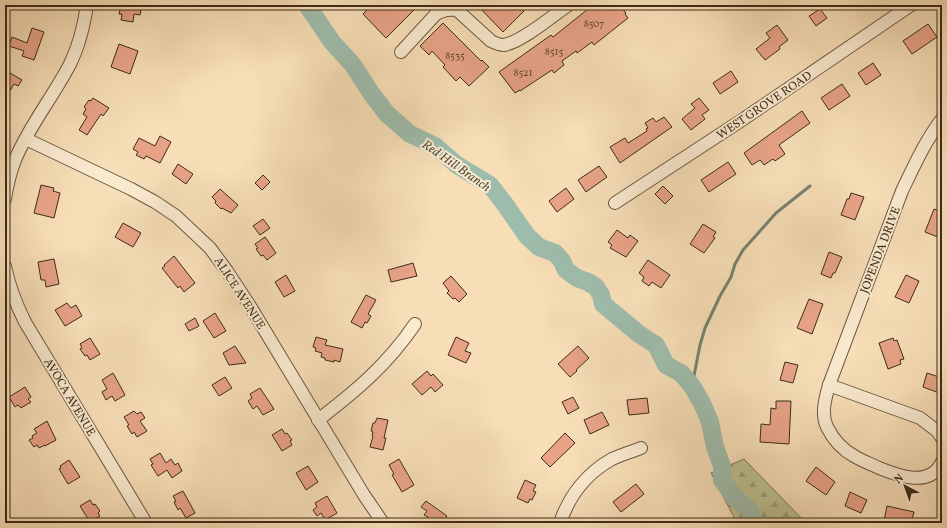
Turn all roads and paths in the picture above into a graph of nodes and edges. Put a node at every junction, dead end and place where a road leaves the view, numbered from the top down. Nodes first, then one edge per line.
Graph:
1 (87, 5) edge
2 (568, 5) edge
3 (911, 5) edge
4 (407, 51) dead end
5 (942, 119) edge
6 (26, 139) junction
7 (5, 199) edge
8 (616, 204) dead end
9 (5, 266) edge
10 (415, 324) dead end
11 (829, 385) junction
12 (318, 420) junction
13 (942, 438) edge
14 (641, 448) dead end
15 (942, 462) edge
16 (146, 523) edge
17 (382, 523) edge
18 (560, 523) edge

1 - 6 street
2 - 4 street
3 - 8 street, WEST GROVE ROAD
5 - 11 street, JOPENDA DRIVE
6 - 7 street
6 - 12 street, ALICE AVENUE
9 - 16 street, AVOCA AVENUE
10 - 12 street
11 - 13 street
11 - 15 street, JOPENDA DRIVE
12 - 17 street, ALICE AVENUE
14 - 18 street

